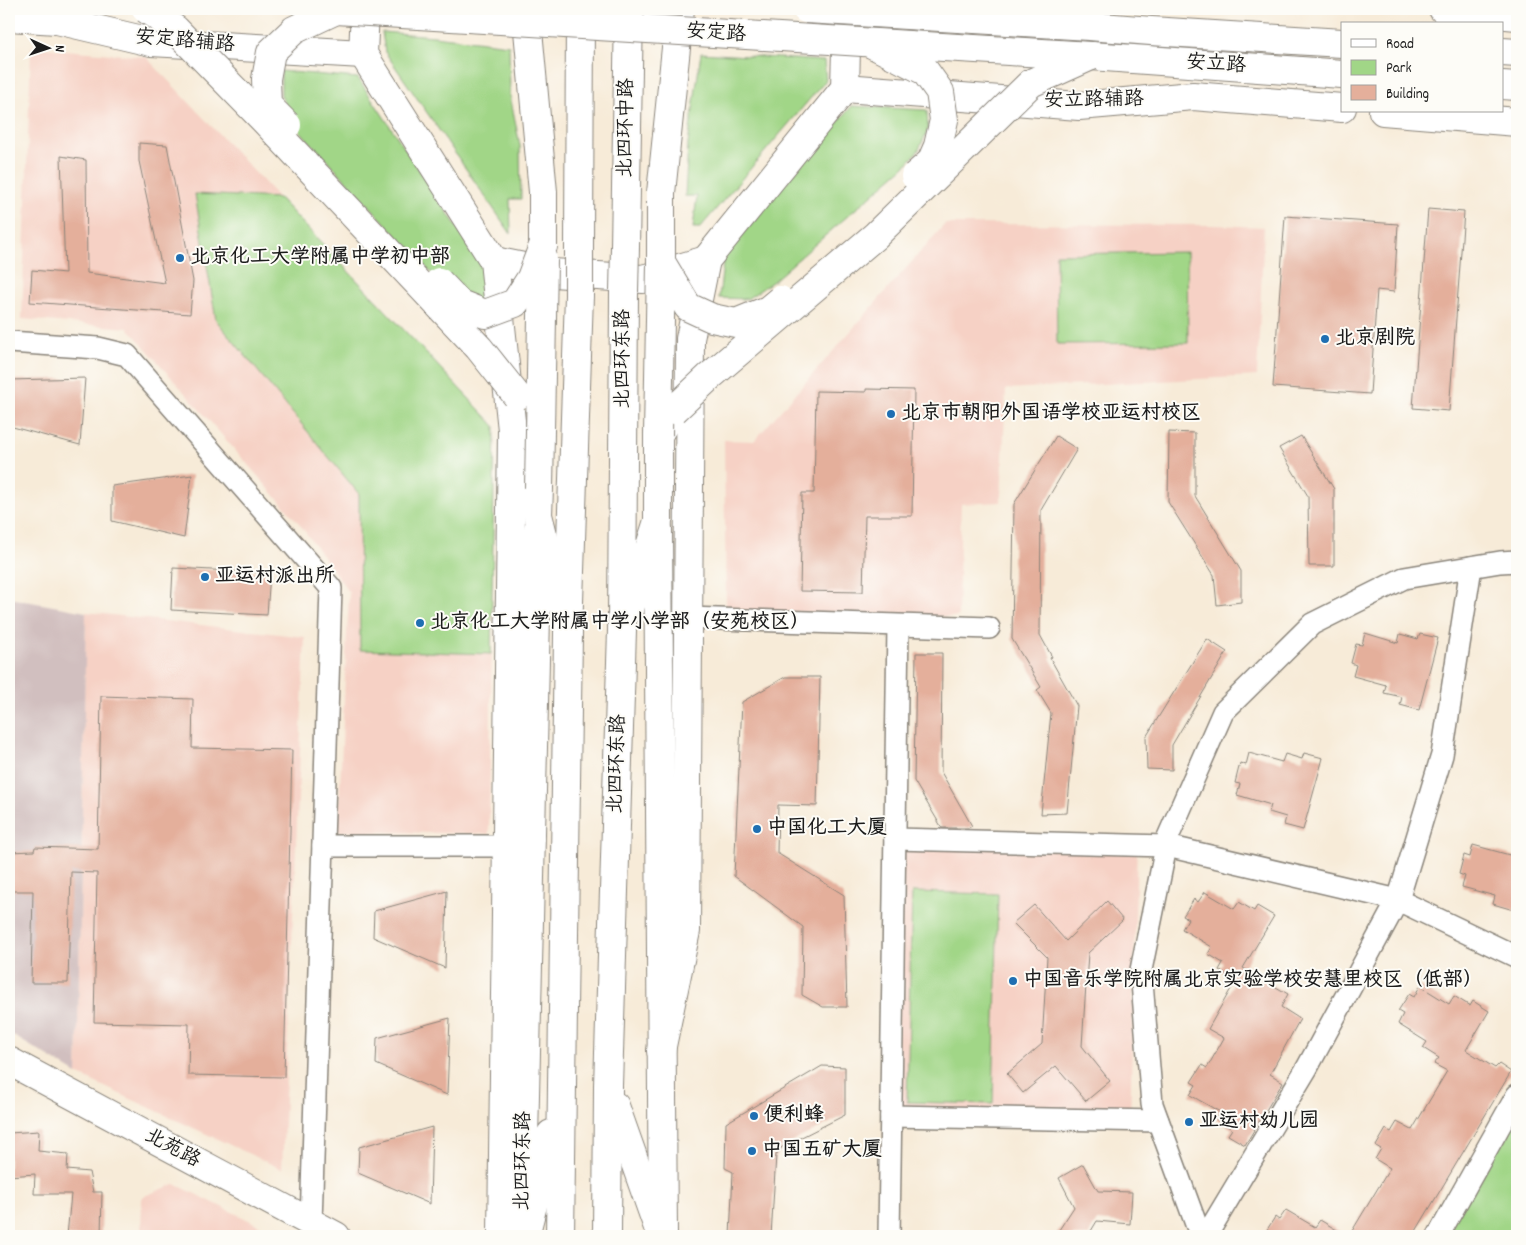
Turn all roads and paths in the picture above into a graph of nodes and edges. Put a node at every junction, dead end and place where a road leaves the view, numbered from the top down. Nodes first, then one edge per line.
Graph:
1 (146, 9) edge
2 (365, 9) edge
3 (526, 9) edge
4 (580, 9) edge
5 (629, 9) edge
6 (680, 9) edge
7 (806, 9) edge
8 (847, 9) edge
9 (1442, 9) edge
10 (324, 10) edge
11 (882, 11) edge
12 (1517, 16) edge
13 (9, 17) edge
14 (1080, 17) edge
15 (1341, 43) edge
16 (872, 44) junction
17 (1504, 52) edge
18 (1517, 53) edge
19 (363, 54) junction
20 (1091, 56) junction
21 (1341, 74) edge
22 (1504, 85) edge
23 (1517, 86) edge
24 (845, 88) junction
25 (1341, 108) edge
26 (1395, 112) edge
27 (1517, 122) edge
28 (543, 246) junction
29 (706, 260) junction
30 (494, 261) junction
31 (661, 262) junction
32 (624, 292) joint
33 (9, 342) edge
34 (658, 435) junction
35 (540, 440) junction
36 (538, 515) junction
37 (658, 521) junction
38 (1517, 561) edge
39 (1471, 567) junction
40 (688, 618) junction
41 (898, 626) junction
42 (989, 628) dead end
43 (622, 630) junction
44 (568, 633) junction
45 (895, 839) junction
46 (323, 846) junction
47 (506, 846) junction
48 (1167, 846) junction
49 (1398, 900) junction
50 (1517, 957) edge
51 (661, 1051) junction
52 (9, 1061) edge
53 (608, 1086) junction
54 (562, 1091) junction
55 (1517, 1095) edge
56 (891, 1116) junction
57 (1158, 1121) junction
58 (324, 1232) edge
59 (502, 1236) edge
60 (523, 1236) edge
61 (560, 1236) edge
62 (607, 1236) edge
63 (662, 1236) edge
64 (889, 1236) edge
65 (1206, 1236) edge
66 (1438, 1236) edge

1 - 35 main road, bridge
2 - 19 main road
3 - 28 main road, 北四环东路
4 - 44 main road, 北四环东路, bridge
5 - 32 main road, 北四环中路, bridge
6 - 31 main road, 北四环东路, bridge
7 - 11 main road, bridge
8 - 24 main road
9 - 12 main road
10 - 16 main road, 安定路, bridge
10 - 28 main road, bridge
11 - 14 main road, bridge
13 - 19 main road, 安定路辅路
14 - 15 main road, 安立路
16 - 20 main road, 安定路, bridge
16 - 31 main road, bridge
17 - 18 main road
19 - 30 main road
20 - 21 main road, 安立路
20 - 34 main road, bridge
22 - 23 main road
24 - 25 main road, 安立路辅路
24 - 29 main road
26 - 27 main road
28 - 35 main road, 北四环东路, bridge
29 - 30 main road
29 - 40 main road
30 - 47 main road
31 - 34 main road, 北四环东路, bridge
32 - 43 main road, 北四环东路
33 - 46 street
34 - 37 main road, 北四环东路
35 - 36 main road, 北四环东路, bridge
36 - 44 main road
36 - 60 main road, 北四环东路
37 - 43 main road
37 - 51 main road, 北四环东路
38 - 39 street
39 - 48 street
39 - 49 street
40 - 41 street
40 - 51 main road
41 - 42 street
41 - 45 street
43 - 53 main road, 北四环东路
44 - 54 main road, 北四环东路
45 - 48 street
45 - 56 street
46 - 47 street
46 - 58 street
47 - 59 main road
48 - 49 street
48 - 57 street
49 - 50 street
49 - 65 street
51 - 63 main road, 北四环东路
52 - 58 main road, 北苑路
53 - 62 main road, 北四环东路
53 - 63 main road
54 - 60 main road
54 - 61 main road, 北四环东路
55 - 66 street
56 - 57 street
56 - 64 street
57 - 65 street

